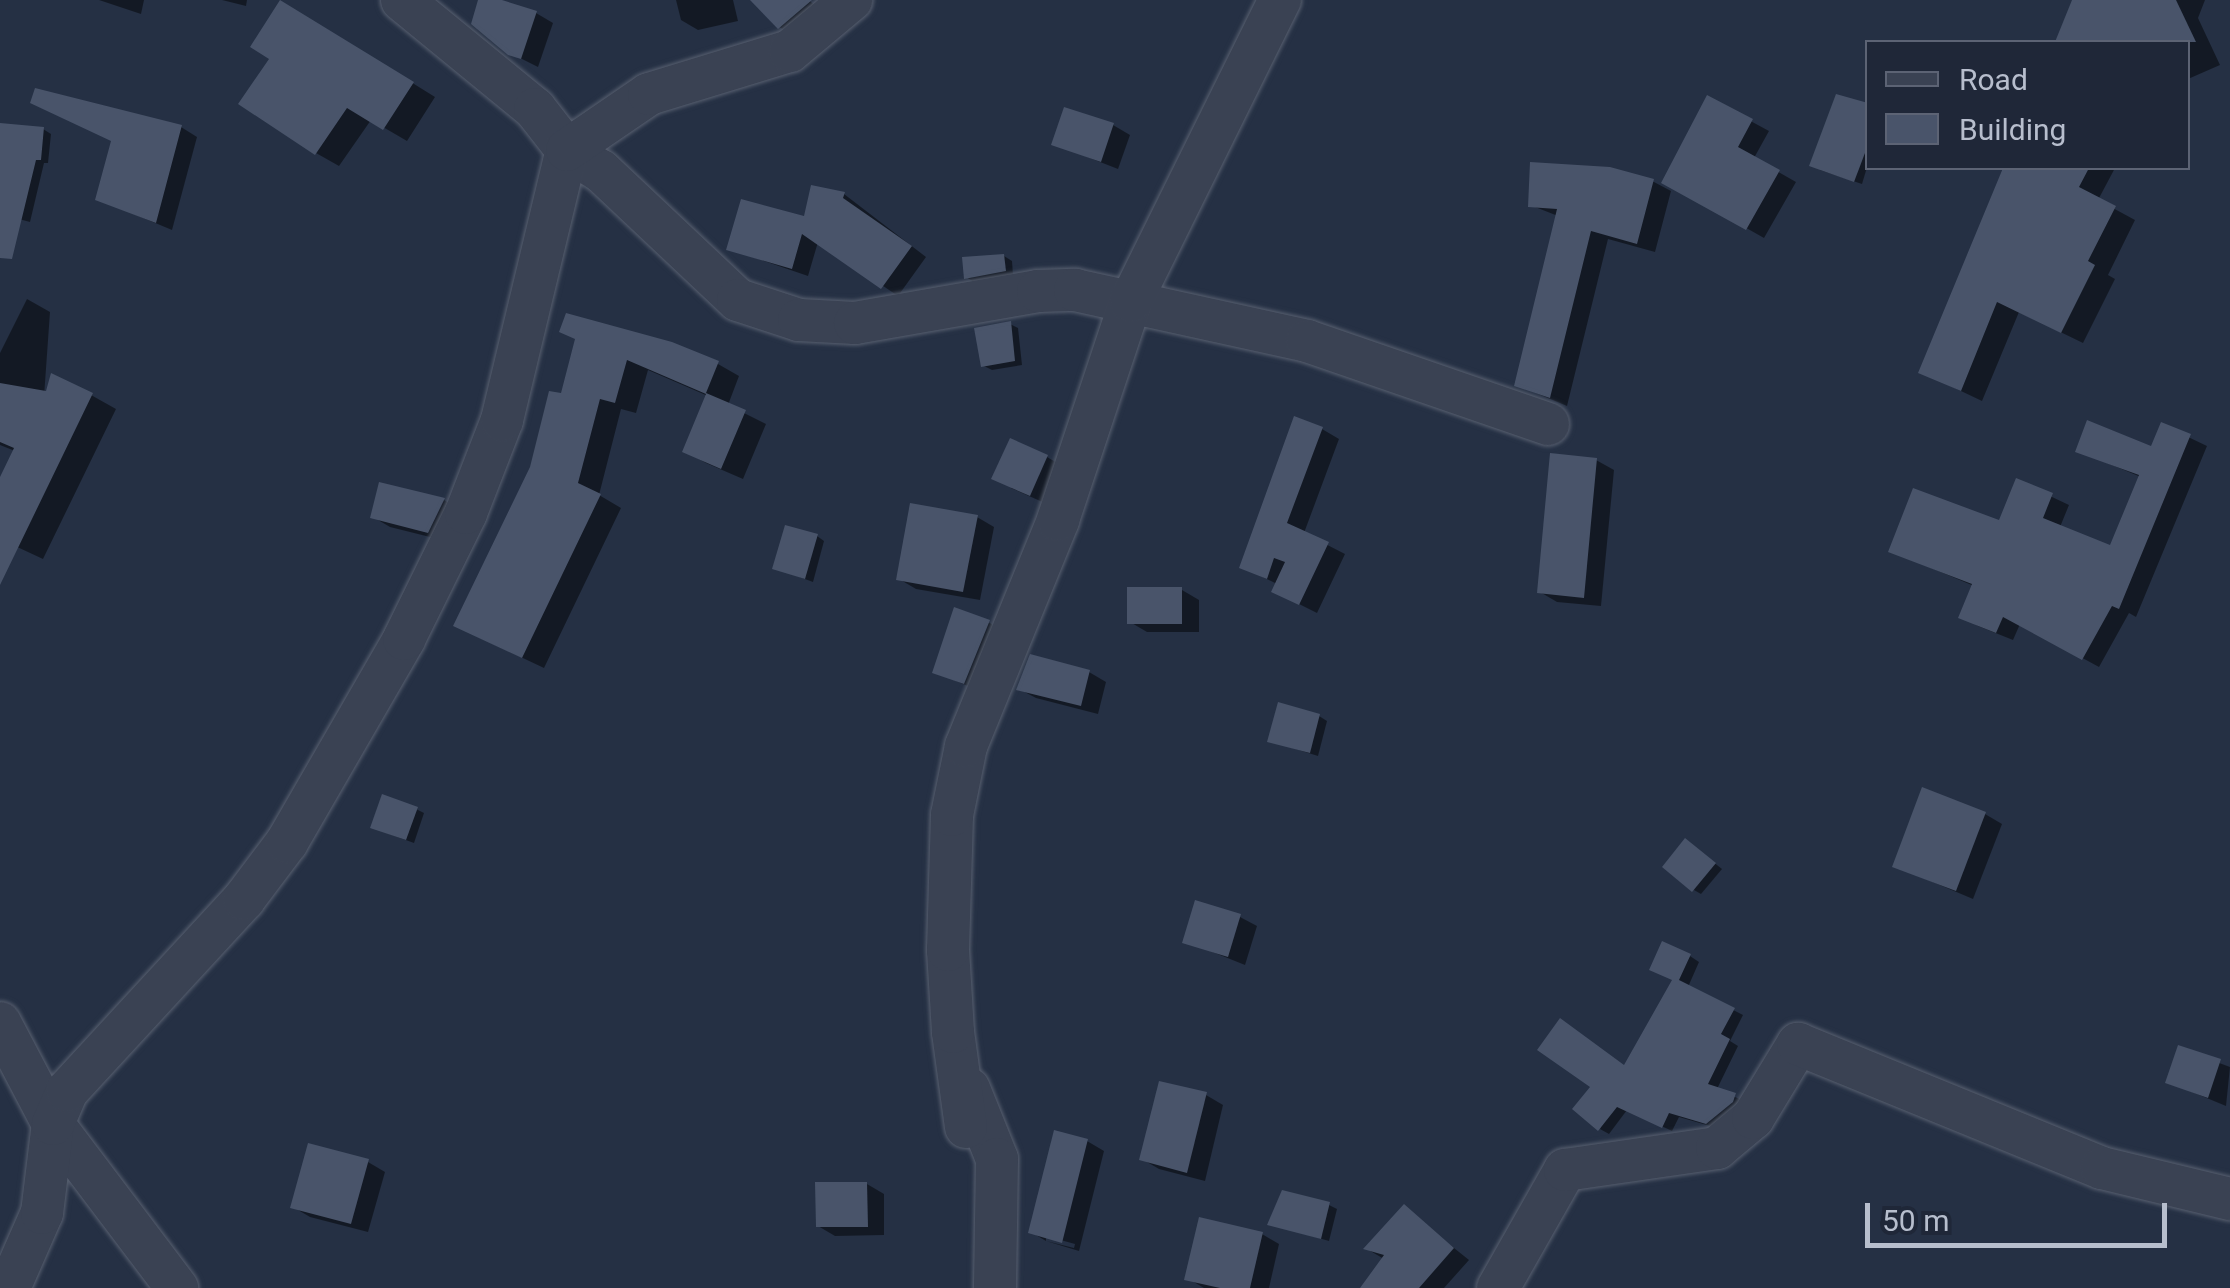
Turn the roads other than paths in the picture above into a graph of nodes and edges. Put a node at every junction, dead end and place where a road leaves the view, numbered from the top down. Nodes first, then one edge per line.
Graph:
1 (402, 0) edge
2 (851, 0) edge
3 (1280, 0) edge
4 (567, 150) junction
5 (1131, 301) junction
6 (1548, 424) dead end
7 (0, 1024) edge
8 (957, 1058) junction
9 (53, 1124) junction
10 (966, 1127) dead end
11 (2230, 1199) edge
12 (42, 1214) junction
13 (0, 1225) edge
14 (10, 1288) edge
15 (177, 1288) edge
16 (995, 1288) edge
17 (1498, 1288) edge

1 - 4 street
2 - 4 street
3 - 5 street
4 - 5 street
4 - 9 street
5 - 6 street
5 - 8 street
7 - 9 street
8 - 10 street
8 - 16 street
9 - 12 street
9 - 15 street
11 - 17 street
12 - 13 street
12 - 14 street

